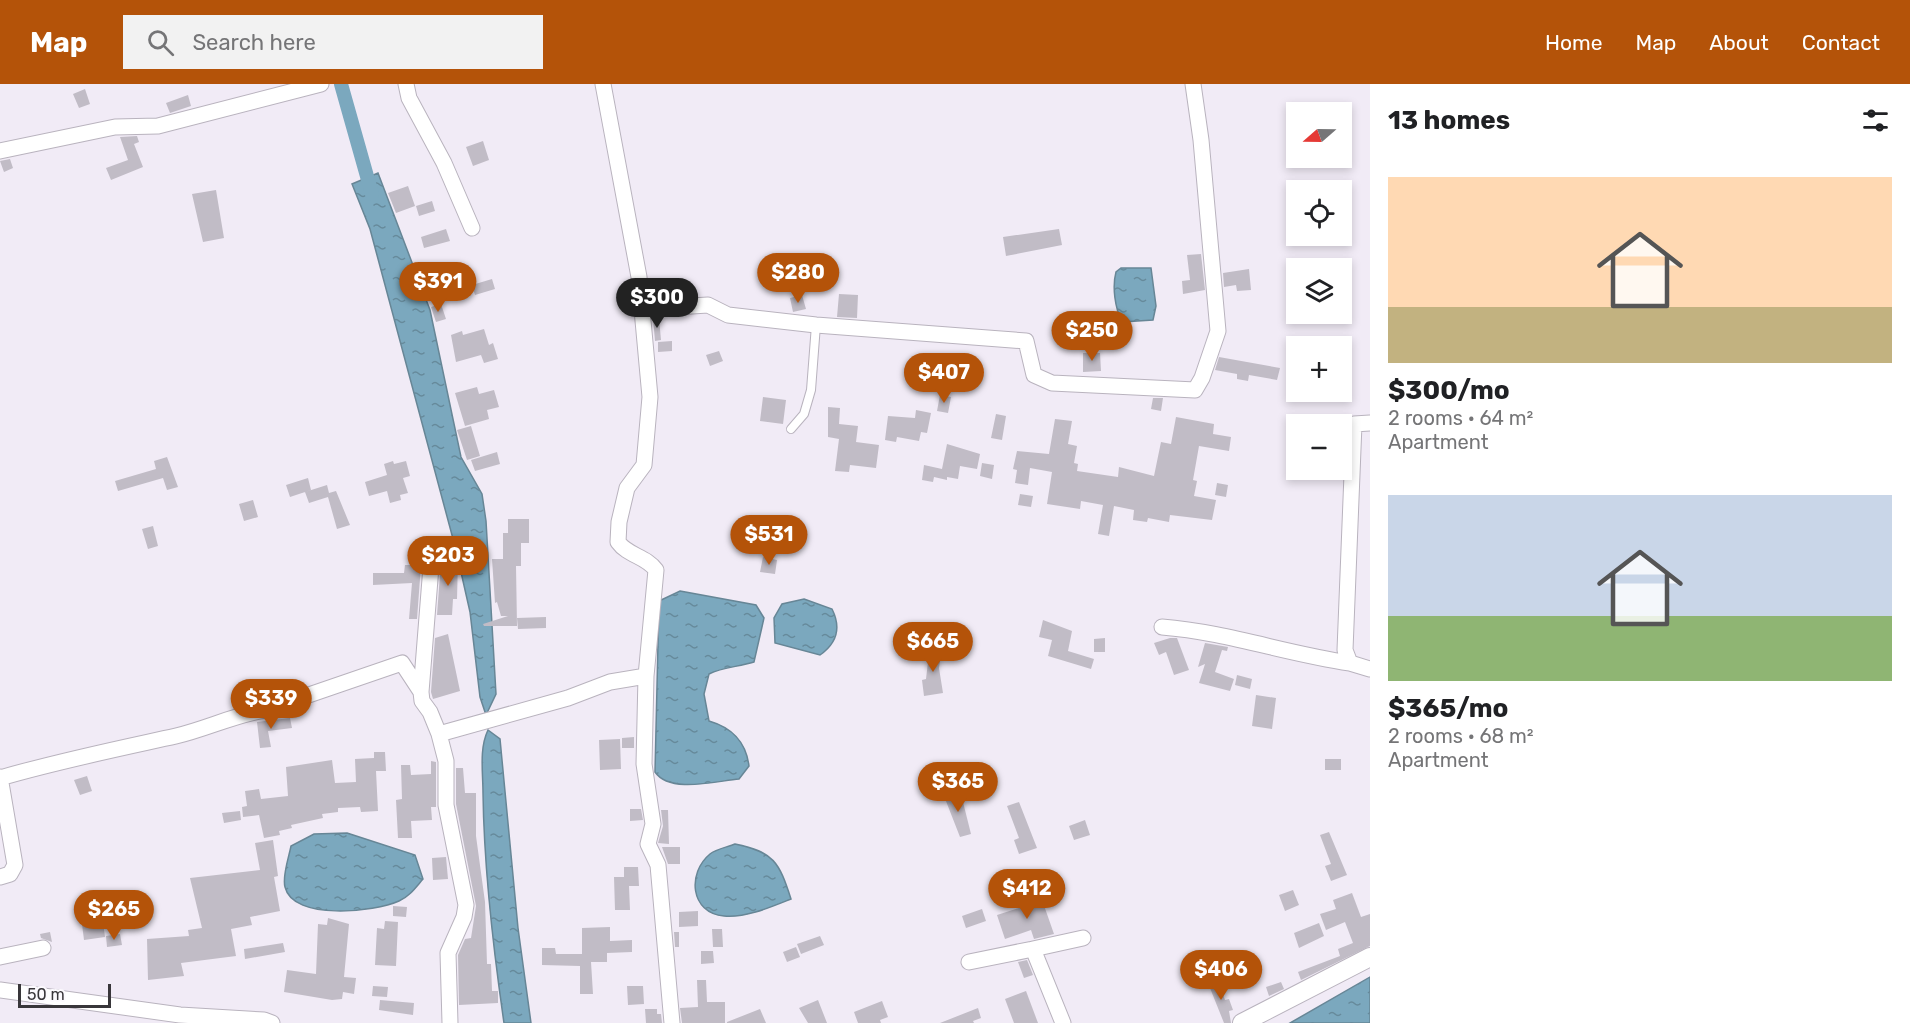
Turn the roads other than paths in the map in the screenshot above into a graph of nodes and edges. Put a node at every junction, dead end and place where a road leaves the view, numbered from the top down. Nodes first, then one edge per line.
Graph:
1 (320, 84) edge
2 (406, 84) edge
3 (603, 84) edge
4 (1193, 84) edge
5 (0, 151) edge
6 (472, 228) dead end
7 (643, 309) junction
8 (816, 325) junction
9 (1370, 423) edge
10 (791, 429) dead end
11 (432, 554) dead end
12 (1162, 627) dead end
13 (1350, 663) junction
14 (1370, 669) edge
15 (646, 676) junction
16 (421, 692) junction
17 (439, 734) junction
18 (0, 777) edge
19 (0, 878) edge
20 (1083, 938) dead end
21 (43, 948) dead end
22 (1033, 949) junction
23 (0, 957) edge
24 (1370, 957) edge
25 (969, 962) dead end
26 (0, 990) edge
27 (272, 1023) edge
28 (450, 1023) edge
29 (672, 1023) edge
30 (1063, 1023) edge
31 (1242, 1023) edge

1 - 5 street
2 - 6 street
3 - 7 street
4 - 8 street
7 - 8 street
7 - 15 street
8 - 10 lane
9 - 13 street
11 - 16 street
12 - 13 street
13 - 14 street
15 - 17 street
15 - 29 street
16 - 17 street
16 - 18 street
17 - 28 street
18 - 19 street
20 - 22 street
21 - 23 street
22 - 25 street
22 - 30 street
24 - 31 street
26 - 27 street

